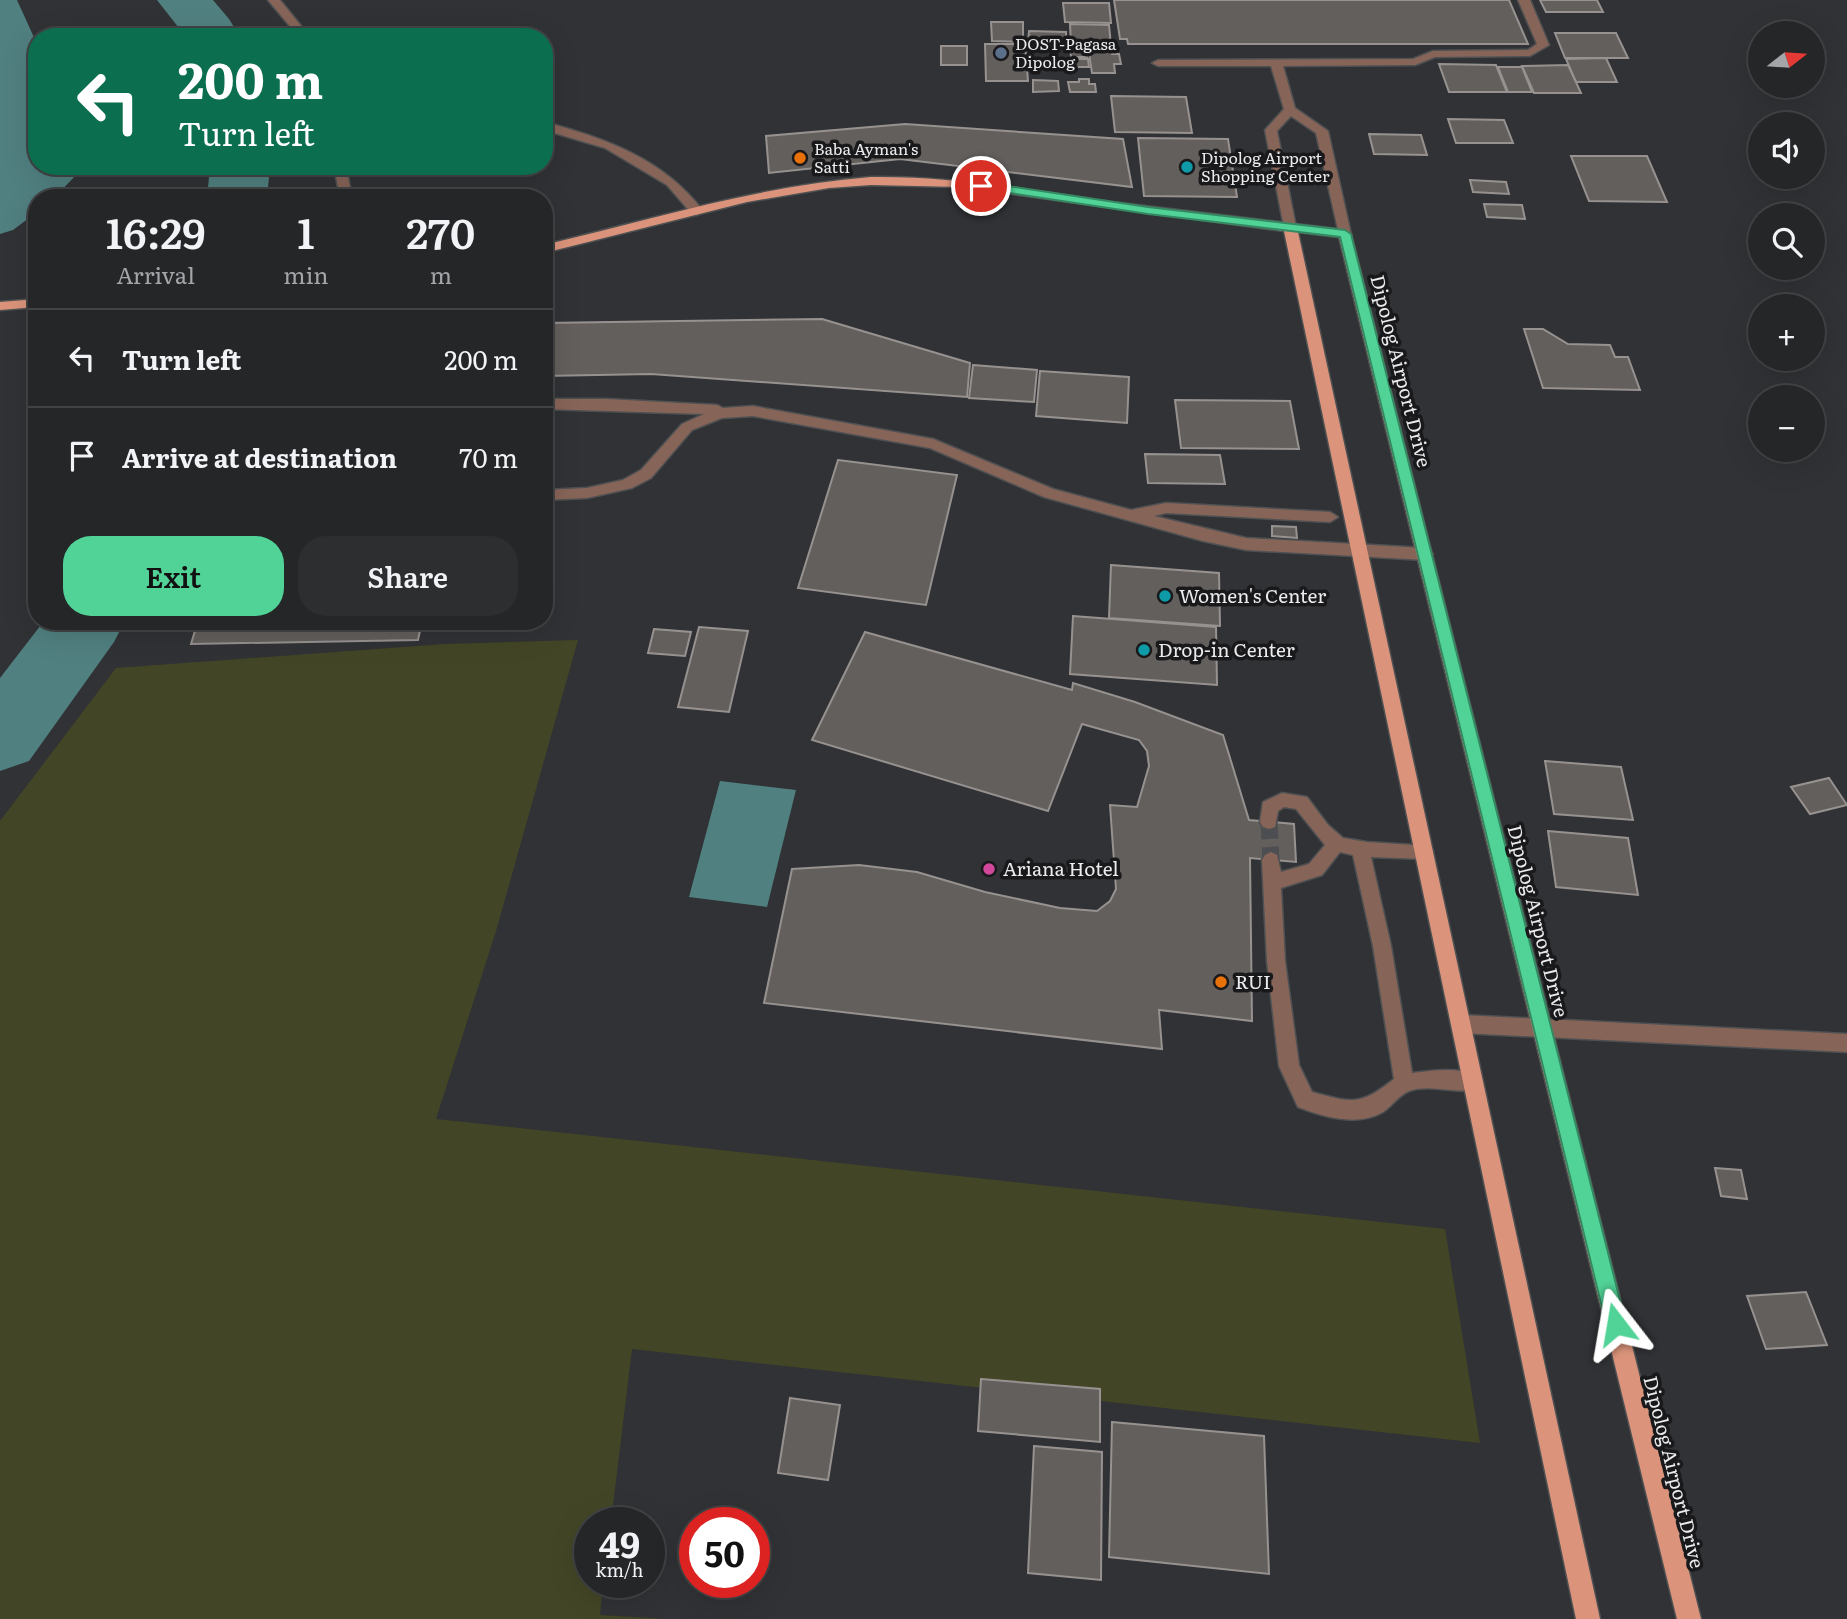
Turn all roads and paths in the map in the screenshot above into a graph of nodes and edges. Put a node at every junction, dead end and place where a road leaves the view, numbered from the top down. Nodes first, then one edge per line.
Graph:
1 (274, 0) edge
2 (1524, 0) edge
3 (297, 28) edge
4 (1158, 63) dead end
5 (1276, 63) junction
6 (1290, 110) junction
7 (553, 129) edge
8 (697, 211) junction
9 (1290, 227) junction
10 (1345, 234) junction
11 (553, 246) edge
12 (28, 304) edge
13 (0, 306) edge
14 (553, 404) edge
15 (734, 411) junction
16 (553, 495) edge
17 (1129, 515) junction
18 (1330, 517) dead end
19 (1359, 549) junction
20 (1425, 554) junction
21 (1269, 822) tunnel mouth
22 (1336, 843) junction
23 (1360, 848) junction
24 (1424, 850) junction
25 (1270, 860) tunnel mouth
26 (1271, 883) junction
27 (1461, 1024) junction
28 (1543, 1029) junction
29 (1847, 1043) edge
30 (1473, 1082) junction
31 (1404, 1083) junction
32 (1588, 1619) edge
33 (1689, 1619) edge

1 - 3 street
2 - 5 street
4 - 5 street
5 - 6 street
6 - 9 street
6 - 10 street
7 - 8 street
8 - 9 main road
8 - 11 main road
9 - 10 main road
9 - 19 main road
10 - 20 main road, Dipolog Airport Drive
12 - 13 main road
14 - 15 street
15 - 16 street
15 - 17 street
17 - 18 street
17 - 19 street
19 - 20 street
19 - 24 main road
20 - 28 main road, Dipolog Airport Drive
21 - 22 street
22 - 23 street
22 - 26 street
23 - 24 street
23 - 31 street
24 - 27 main road
25 - 26 street
26 - 31 street
27 - 28 street
27 - 30 main road
28 - 29 street
28 - 33 main road, Dipolog Airport Drive
30 - 31 street
30 - 32 main road

